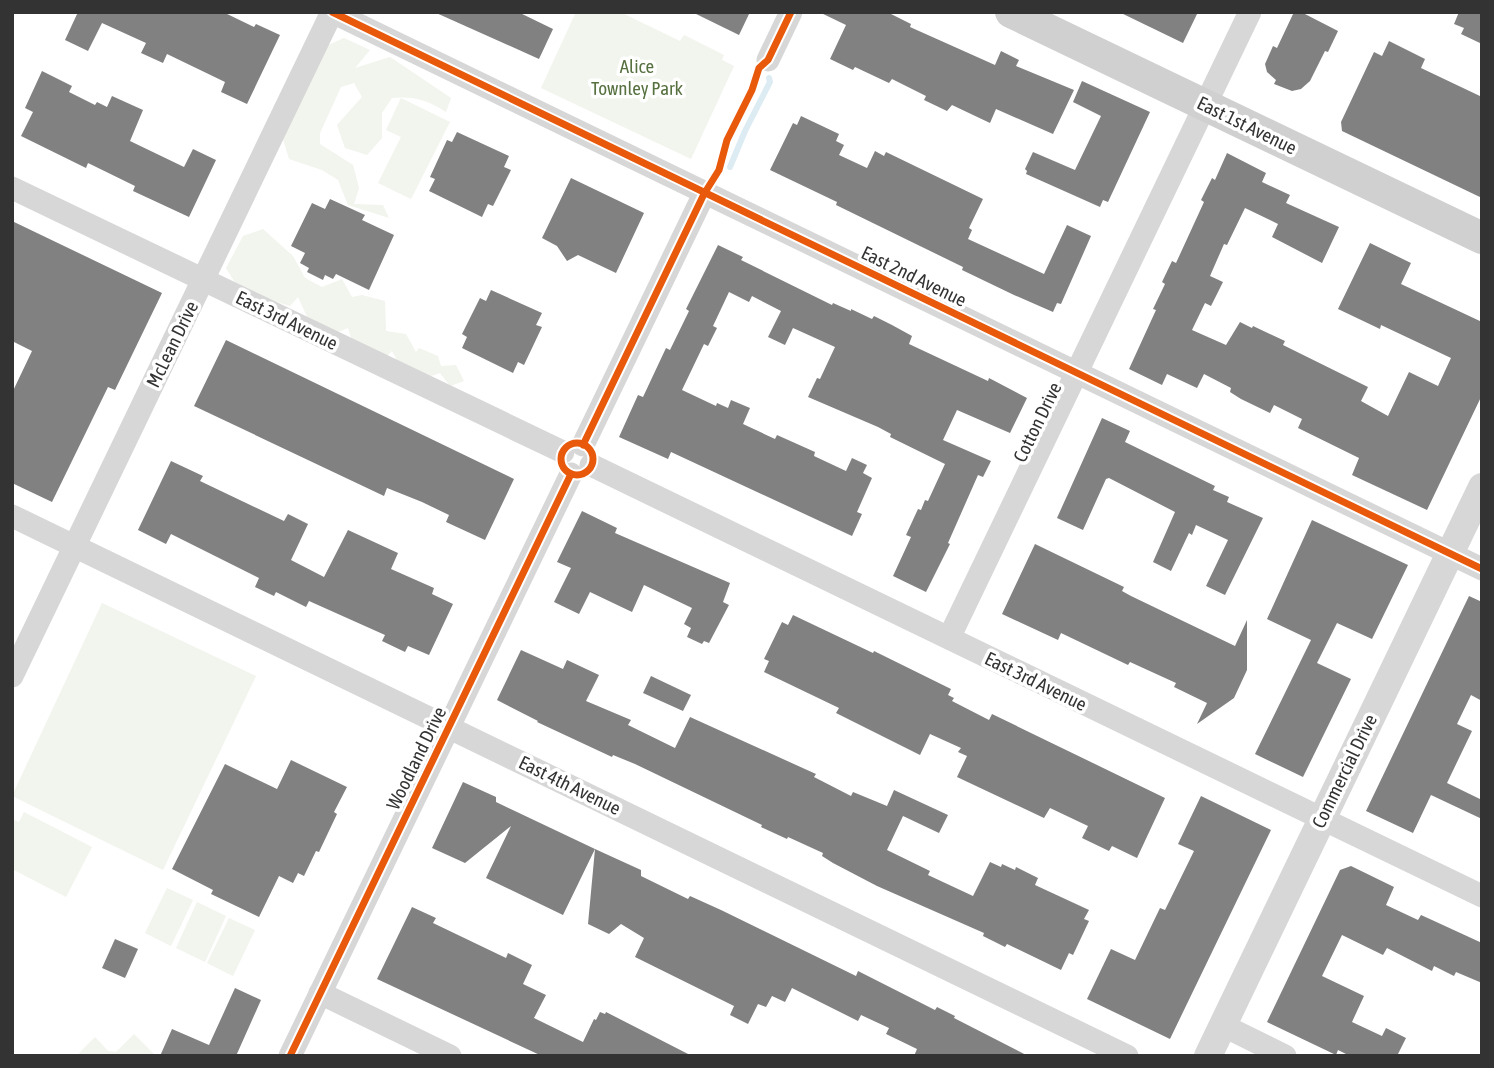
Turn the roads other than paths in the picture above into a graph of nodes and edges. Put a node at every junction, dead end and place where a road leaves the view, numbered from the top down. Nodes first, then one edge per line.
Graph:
1 (332, 12) edge
2 (791, 12) edge
3 (1011, 12) edge
4 (1250, 12) edge
5 (768, 60) dead end
6 (1206, 105) junction
7 (12, 188) edge
8 (704, 194) junction
9 (1482, 238) edge
10 (204, 280) junction
11 (1078, 372) junction
12 (577, 459) junction
13 (1482, 487) edge
14 (12, 516) edge
15 (75, 546) junction
16 (1450, 554) junction
17 (1482, 569) edge
18 (949, 638) junction
19 (12, 676) edge
20 (449, 726) junction
21 (1321, 819) junction
22 (1482, 896) edge
23 (320, 993) junction
24 (1222, 1025) junction
25 (290, 1056) edge
26 (450, 1056) edge
27 (1127, 1056) edge
28 (1208, 1056) edge
29 (1285, 1056) edge

1 - 8 street, East 2nd Avenue
1 - 10 street, McLean Drive
2 - 5 street
3 - 6 main road, East 1st Avenue
4 - 6 street, Cotton Drive
6 - 9 main road, East 1st Avenue
6 - 11 street, Cotton Drive
7 - 10 street, East 3rd Avenue
8 - 11 street, East 2nd Avenue
8 - 12 street, Woodland Drive
10 - 12 street, East 3rd Avenue
10 - 15 street, McLean Drive
11 - 16 street, East 2nd Avenue
11 - 18 street, Cotton Drive
12 - 18 street, East 3rd Avenue
12 - 20 street, Woodland Drive
13 - 16 street, Commercial Drive
14 - 15 street, East 4th Avenue
15 - 19 street, McLean Drive
15 - 20 street, East 4th Avenue
16 - 17 street, East 2nd Avenue
16 - 21 street, Commercial Drive
18 - 21 street, East 3rd Avenue
20 - 23 street, Woodland Drive
20 - 27 street, East 4th Avenue
21 - 22 street, East 3rd Avenue
21 - 24 street, Commercial Drive
23 - 25 street, Woodland Drive
23 - 26 street
24 - 28 street, Commercial Drive
24 - 29 street

